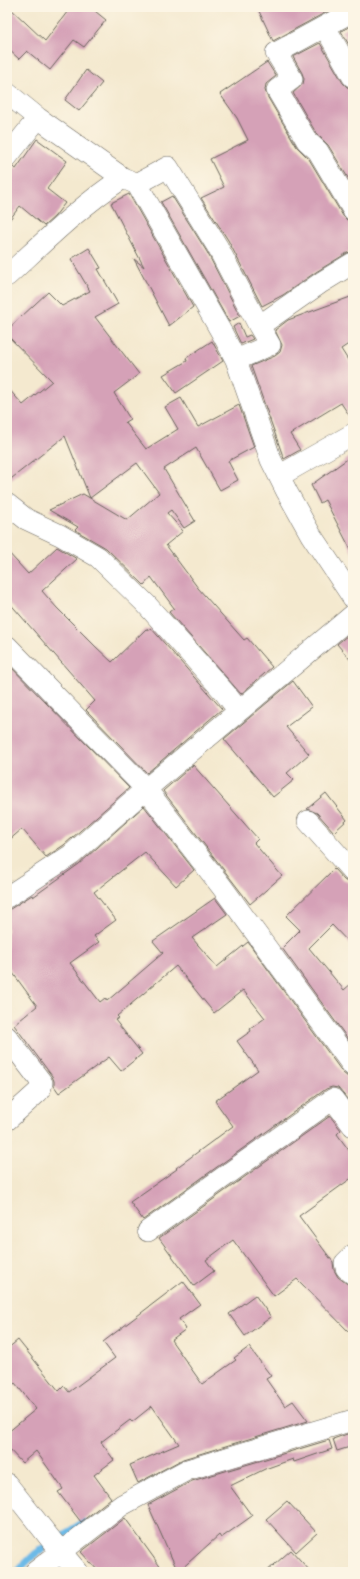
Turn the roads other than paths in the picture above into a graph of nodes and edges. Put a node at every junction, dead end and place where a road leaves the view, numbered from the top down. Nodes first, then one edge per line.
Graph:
1 (353, 11) edge
2 (324, 27) junction
3 (353, 77) edge
4 (7, 93) edge
5 (38, 118) junction
6 (7, 157) edge
7 (130, 181) junction
8 (353, 210) edge
9 (353, 263) edge
10 (7, 276) edge
11 (258, 326) junction
12 (236, 360) junction
13 (353, 434) edge
14 (279, 476) junction
15 (7, 504) edge
16 (353, 598) edge
17 (353, 615) edge
18 (7, 646) edge
19 (239, 711) junction
20 (146, 789) junction
21 (308, 821) dead end
22 (353, 872) edge
23 (7, 897) edge
24 (7, 1037) edge
25 (353, 1066) edge
26 (7, 1120) edge
27 (353, 1126) edge
28 (148, 1231) dead end
29 (353, 1255) edge
30 (353, 1274) edge
31 (353, 1420) edge
32 (7, 1484) edge
33 (60, 1552) junction
34 (35, 1572) edge
35 (78, 1572) edge

1 - 2 street
2 - 3 street
2 - 8 street
4 - 5 street
5 - 6 street
5 - 7 street
7 - 10 street
7 - 11 street
7 - 12 street
9 - 11 street
11 - 12 street
12 - 14 street
13 - 14 street
14 - 16 street
15 - 19 street
17 - 19 street
18 - 20 street
19 - 20 street
20 - 23 street
20 - 25 street
21 - 22 street
24 - 26 street
27 - 28 street
29 - 30 street
31 - 33 street
32 - 33 street
33 - 34 street
33 - 35 street

